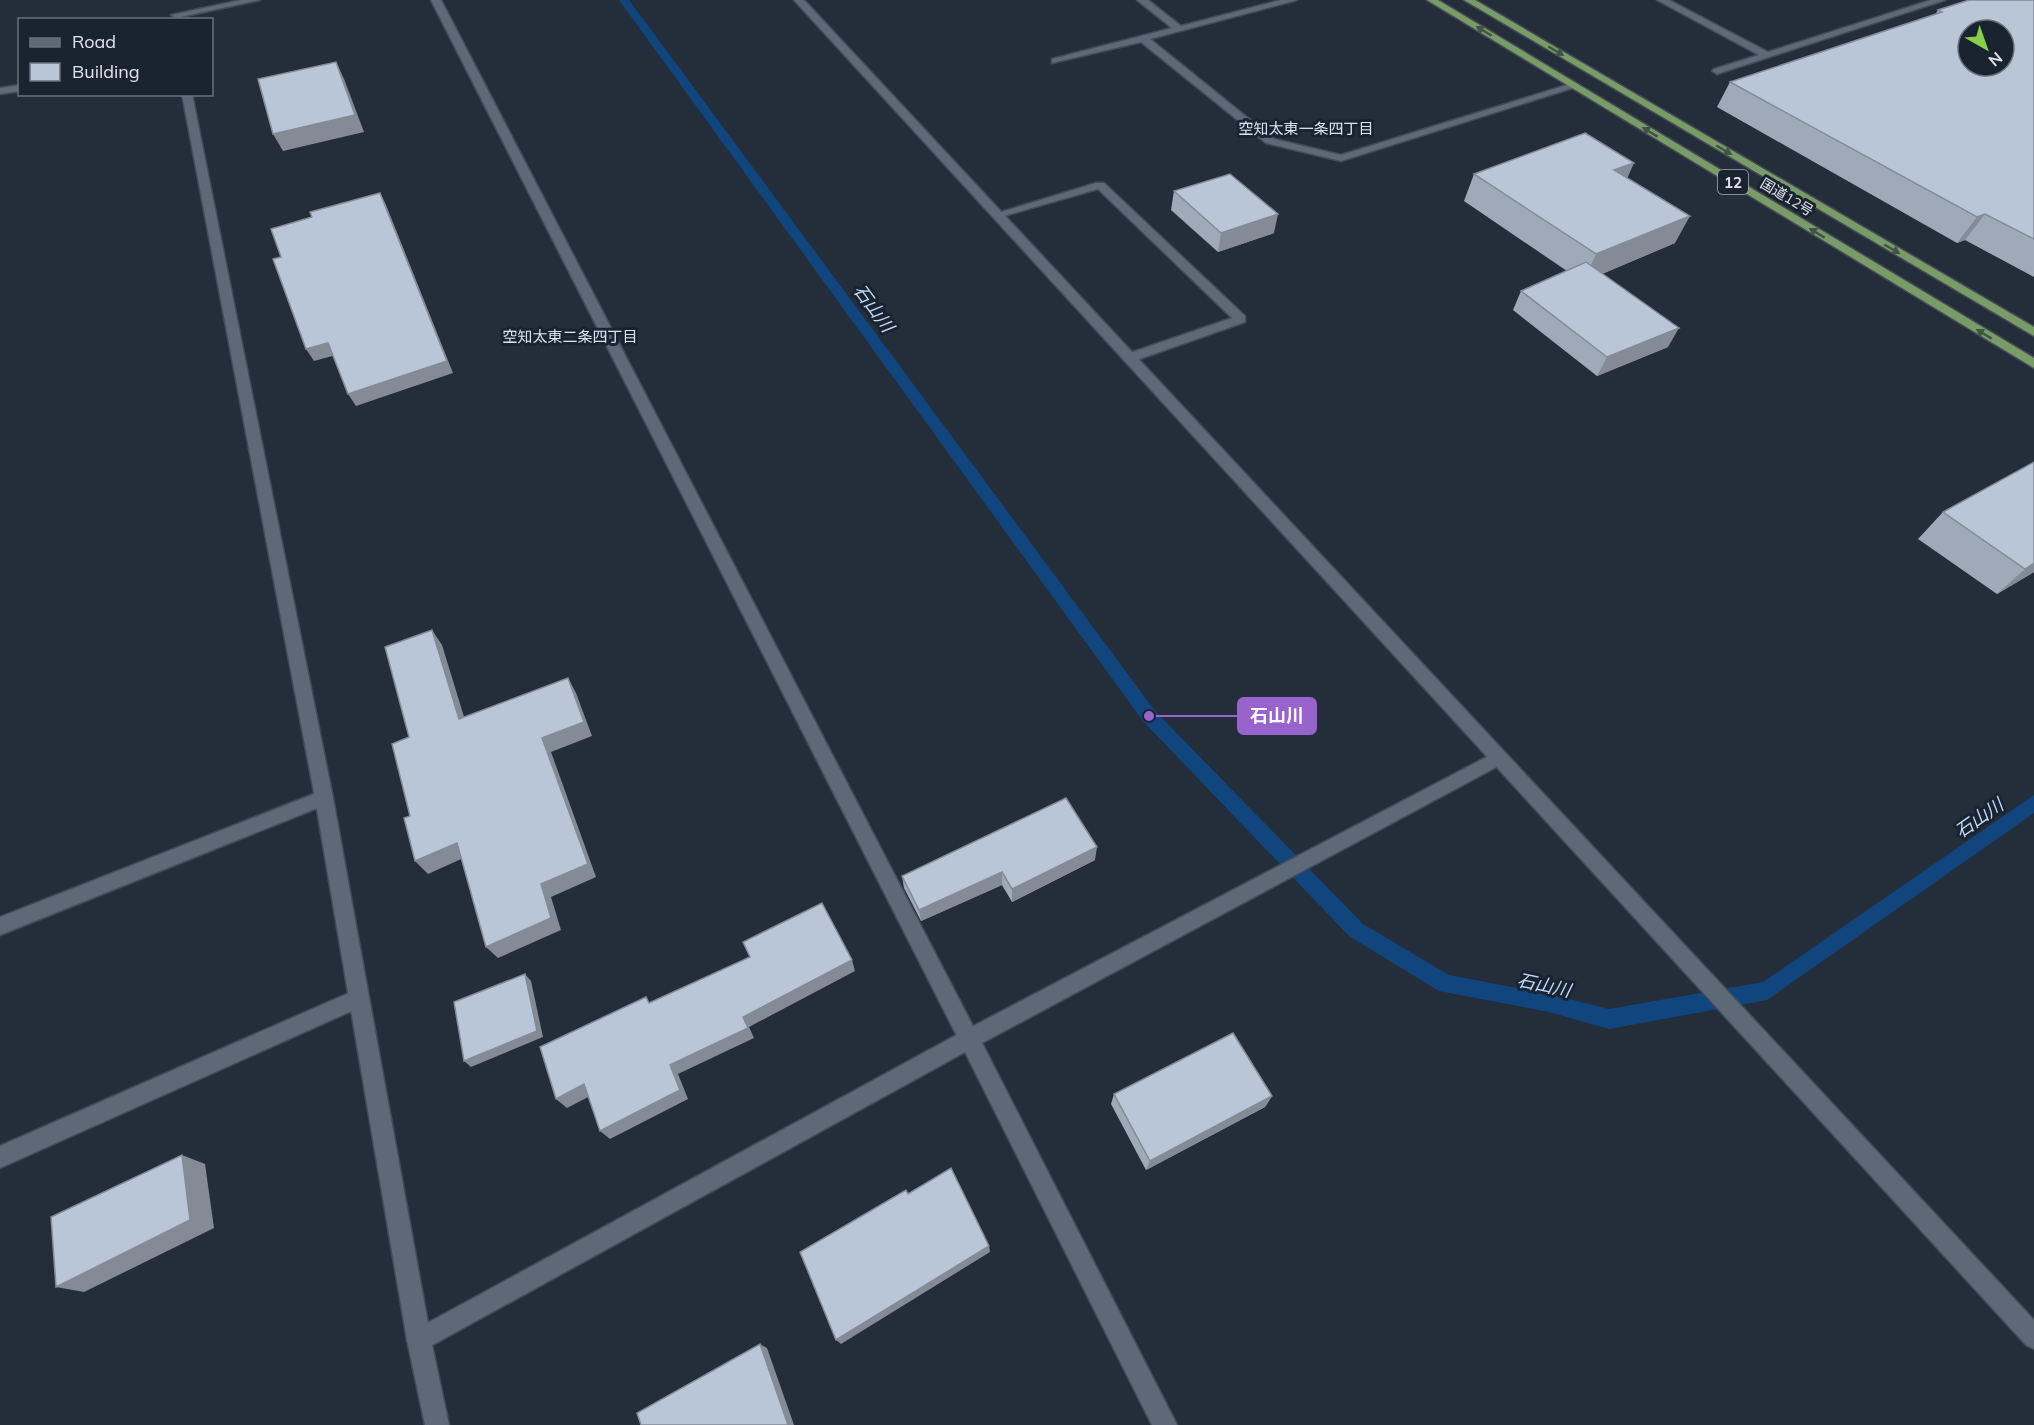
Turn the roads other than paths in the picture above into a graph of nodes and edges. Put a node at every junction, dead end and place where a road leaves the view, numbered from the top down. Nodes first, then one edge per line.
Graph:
1 (255, 0) edge
2 (435, 0) edge
3 (1142, 0) edge
4 (1292, 0) edge
5 (1432, 0) edge
6 (1469, 0) edge
7 (1662, 0) edge
8 (1940, 0) edge
9 (803, 1) edge
10 (175, 14) edge
11 (1179, 29) junction
12 (1142, 38) junction
13 (1767, 56) junction
14 (1055, 61) dead end
15 (1718, 71) dead end
16 (1574, 86) junction
17 (18, 88) edge
18 (0, 91) edge
19 (187, 96) edge
20 (998, 215) junction
21 (2034, 332) edge
22 (1129, 358) junction
23 (2034, 364) edge
24 (1498, 758) junction
25 (324, 798) junction
26 (0, 926) edge
27 (358, 998) junction
28 (969, 1039) junction
29 (0, 1157) edge
30 (2034, 1337) edge
31 (419, 1340) junction
32 (436, 1425) edge
33 (1165, 1425) edge

1 - 10 street
2 - 28 street
3 - 11 street
4 - 11 street
16 -> 5 highway, 国道12号 / 12
6 -> 21 highway, 国道12号 / 12
7 - 13 street
8 - 13 street
9 - 20 street
11 - 12 street
12 - 14 street
12 - 16 street
13 - 15 street
23 -> 16 highway, 国道12号 / 12
17 - 18 street
19 - 25 street
20 - 22 street
20 - 22 street
22 - 24 street
24 - 28 street
24 - 30 street
25 - 26 street
25 - 27 street
27 - 29 street
27 - 31 street
28 - 31 street
28 - 33 street
31 - 32 street

